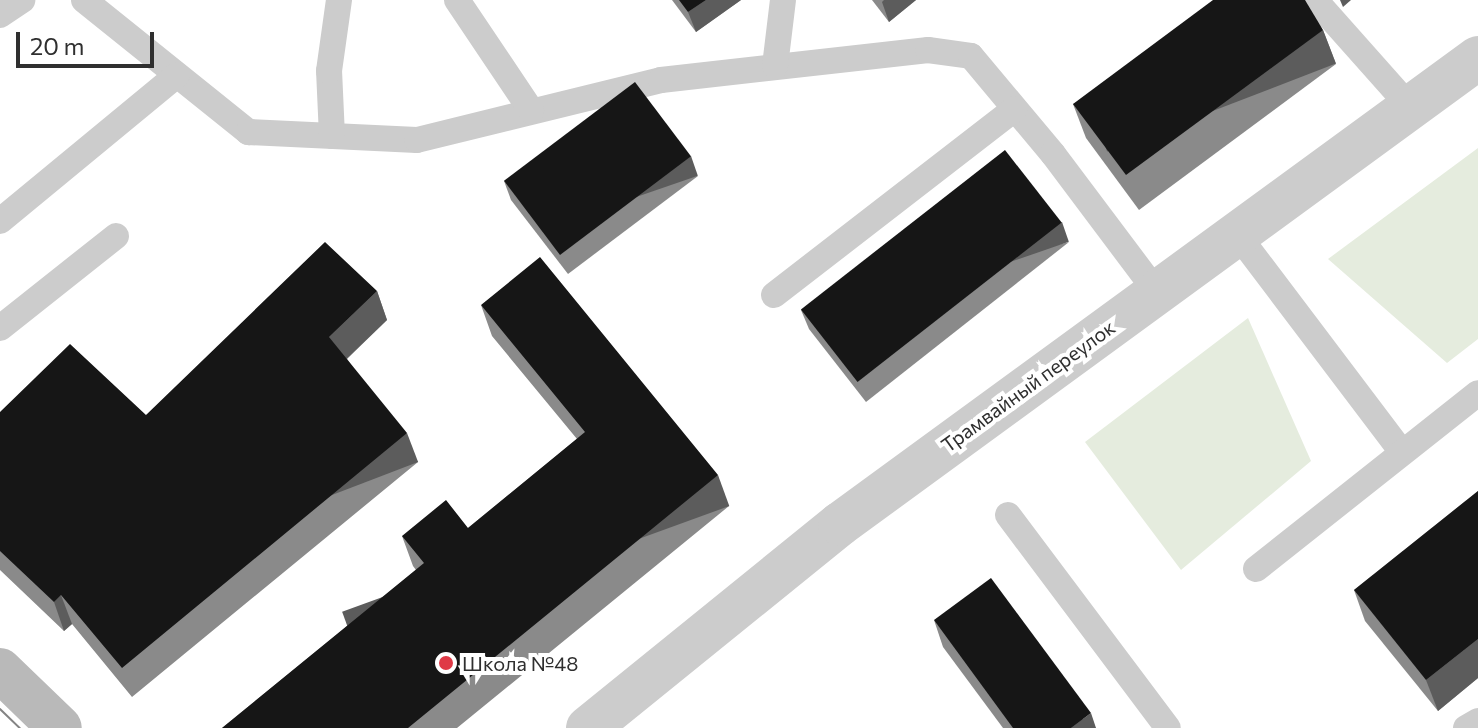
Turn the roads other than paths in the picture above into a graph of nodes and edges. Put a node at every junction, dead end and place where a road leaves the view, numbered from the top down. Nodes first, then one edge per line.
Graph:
1 (22, 0) edge
2 (84, 0) edge
3 (339, 0) edge
4 (457, 0) edge
5 (783, 0) edge
6 (1315, 0) edge
7 (0, 15) edge
8 (1478, 58) edge
9 (775, 66) junction
10 (177, 75) junction
11 (1410, 107) junction
12 (1015, 109) junction
13 (531, 110) junction
14 (332, 136) junction
15 (0, 221) edge
16 (1237, 234) junction
17 (116, 236) dead end
18 (1156, 291) junction
19 (774, 295) dead end
20 (0, 328) edge
21 (1478, 393) edge
22 (1402, 452) junction
23 (1008, 515) dead end
24 (1256, 569) dead end
25 (0, 670) edge
26 (1478, 721) edge
27 (60, 728) edge
28 (588, 728) edge
29 (1168, 728) edge
30 (1466, 728) edge

1 - 7 lane
2 - 10 lane
3 - 14 lane
4 - 13 lane
5 - 9 lane
6 - 11 lane
8 - 11 street, Трамвайный переулок
9 - 12 lane
9 - 13 lane
10 - 14 lane
10 - 15 lane
11 - 16 street, Трамвайный переулок
12 - 18 lane
12 - 19 lane
13 - 14 lane
16 - 18 street, Трамвайный переулок
16 - 22 lane
17 - 20 lane
18 - 28 street, Трамвайный переулок
21 - 22 lane
22 - 24 lane
23 - 29 lane
25 - 27 main road
26 - 30 lane

